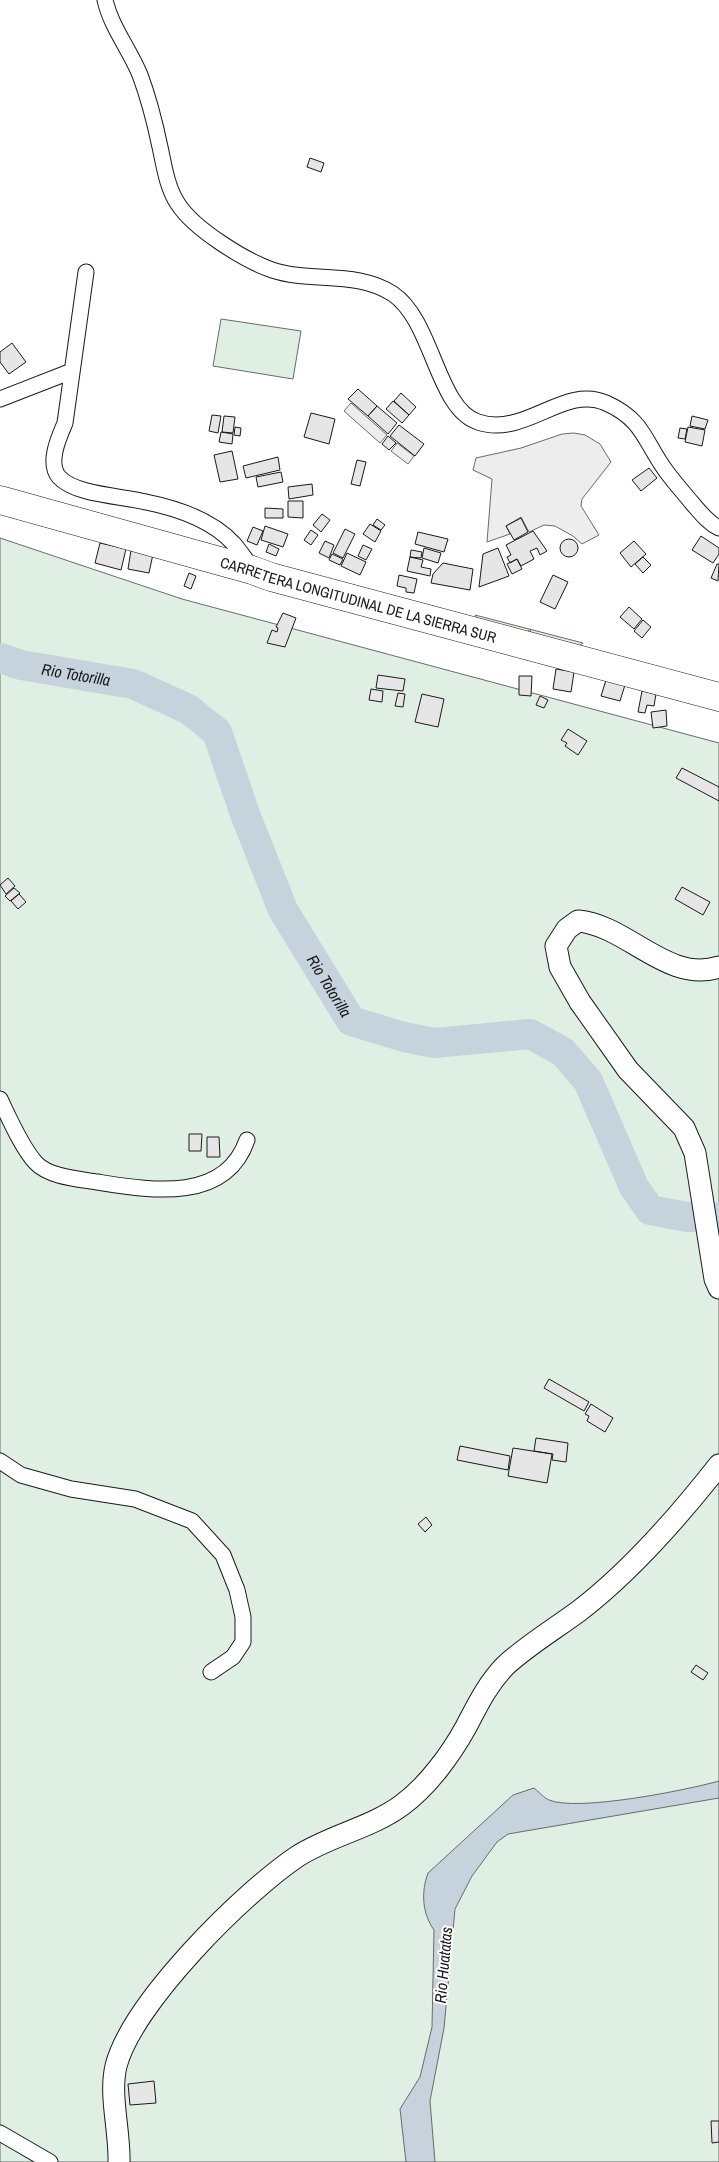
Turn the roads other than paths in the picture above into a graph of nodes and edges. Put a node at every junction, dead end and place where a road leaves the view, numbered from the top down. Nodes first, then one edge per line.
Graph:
1 (105, 0) edge
2 (86, 272) dead end
3 (72, 371) junction
4 (0, 399) edge
5 (0, 500) edge
6 (719, 528) edge
7 (252, 570) junction
8 (719, 697) edge
9 (719, 967) edge
10 (0, 1099) edge
11 (247, 1140) dead end
12 (717, 1283) edge
13 (0, 1461) edge
14 (719, 1465) edge
15 (211, 1672) dead end
16 (0, 2132) edge
17 (50, 2162) edge
18 (119, 2162) edge

1 - 6 street
2 - 3 street
3 - 4 street
3 - 7 street
5 - 7 highway, CARRETERA LONGITUDINAL DE LA SIERRA SUR
7 - 8 highway, CARRETERA LONGITUDINAL DE LA SIERRA SUR
9 - 12 street
10 - 11 street
13 - 15 street
14 - 18 street
16 - 17 street

